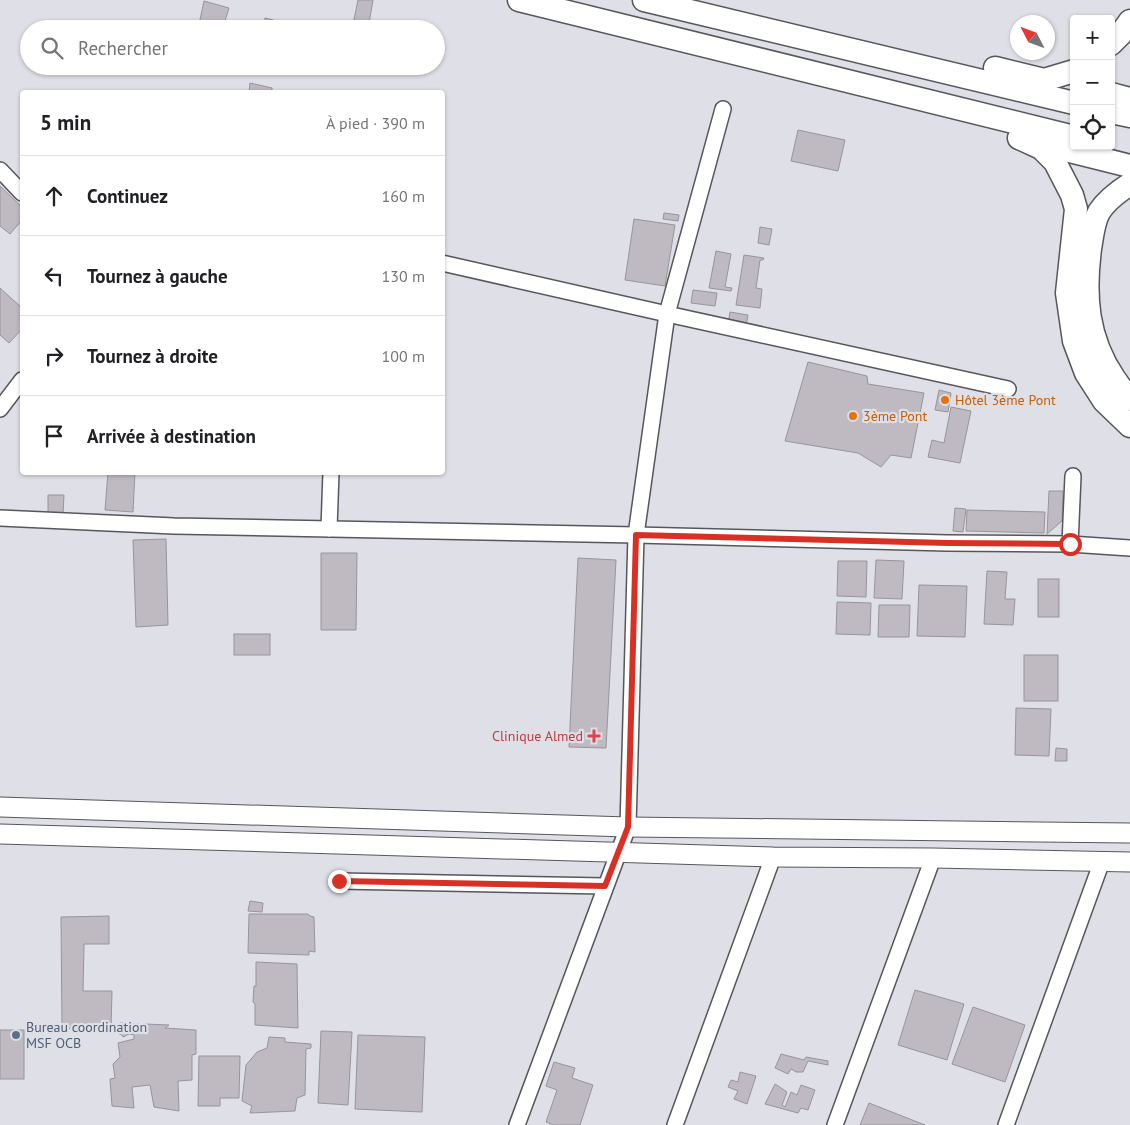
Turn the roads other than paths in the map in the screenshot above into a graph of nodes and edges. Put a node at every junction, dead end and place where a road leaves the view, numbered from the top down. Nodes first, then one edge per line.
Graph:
1 (519, 0) edge
2 (644, 0) edge
3 (1130, 21) edge
4 (772, 31) junction
5 (1115, 40) edge
6 (792, 69) junction
7 (1070, 72) edge
8 (1044, 80) junction
9 (1070, 85) edge
10 (1115, 95) edge
11 (1130, 98) edge
12 (1070, 102) edge
13 (723, 109) dead end
14 (1115, 113) edge
15 (1130, 116) edge
16 (1070, 136) edge
17 (1019, 138) junction
18 (1115, 147) edge
19 (1130, 151) edge
20 (1130, 166) edge
21 (0, 170) edge
22 (1130, 184) edge
23 (20, 191) edge
24 (445, 263) edge
25 (666, 314) junction
26 (20, 383) edge
27 (1008, 389) dead end
28 (1130, 399) edge
29 (0, 408) edge
30 (1130, 426) edge
31 (331, 475) edge
32 (1073, 476) dead end
33 (0, 518) edge
34 (329, 529) junction
35 (636, 535) junction
36 (1070, 544) junction
37 (1130, 548) edge
38 (0, 806) edge
39 (628, 827) junction
40 (1130, 833) edge
41 (0, 834) edge
42 (617, 851) junction
43 (773, 856) junction
44 (933, 858) junction
45 (1102, 861) junction
46 (1130, 862) edge
47 (339, 881) dead end
48 (605, 886) junction
49 (517, 1125) edge
50 (675, 1125) edge
51 (835, 1125) edge
52 (1006, 1125) edge

1 - 6 main road
2 - 4 main road
3 - 5 main road
4 - 8 main road
4 - 12 main road
6 - 16 main road
6 - 17 main road
7 - 8 main road
8 - 9 main road
10 - 11 main road
13 - 25 street
14 - 15 main road
17 - 20 main road
17 - 30 main road
18 - 19 main road
21 - 23 street
22 - 28 main road
24 - 25 street
25 - 27 street
25 - 35 street
26 - 29 street
31 - 34 street
32 - 36 street
33 - 34 street
34 - 35 street
35 - 36 street
35 - 39 street
36 - 37 street
38 - 39 street
39 - 40 street
39 - 42 street
41 - 42 street
42 - 43 street
42 - 48 street
43 - 44 street
43 - 50 street
44 - 45 street
44 - 51 street
45 - 46 street
45 - 52 street
47 - 48 street
48 - 49 street

